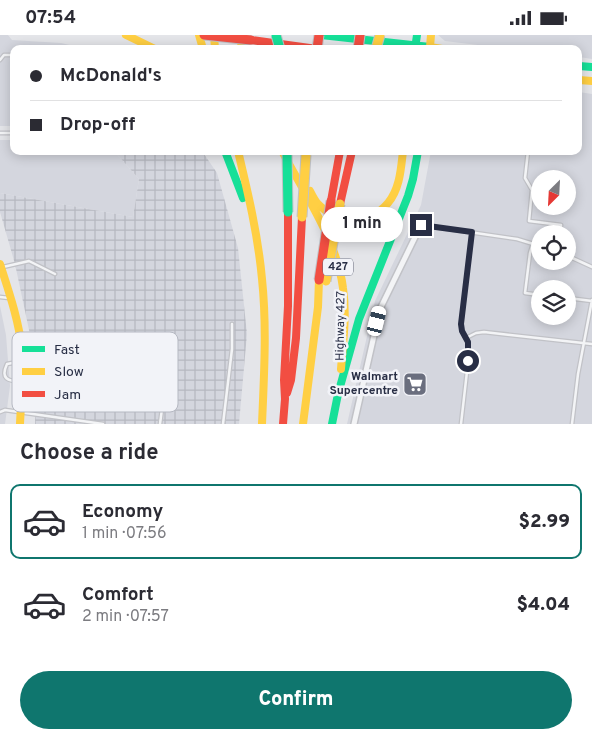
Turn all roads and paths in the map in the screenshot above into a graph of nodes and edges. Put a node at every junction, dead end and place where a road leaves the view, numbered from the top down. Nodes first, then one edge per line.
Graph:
1 (126, 35) edge
2 (204, 35) edge
3 (320, 35) edge
4 (149, 45) edge
5 (284, 45) edge
6 (393, 45) edge
7 (227, 155) edge
8 (238, 155) edge
9 (284, 155) edge
10 (286, 155) edge
11 (287, 155) edge
12 (306, 155) edge
13 (340, 155) edge
14 (351, 155) edge
15 (402, 155) edge
16 (417, 155) edge
17 (528, 155) edge
18 (336, 202) junction
19 (421, 225) joint
20 (561, 225) edge
21 (255, 230) junction
22 (472, 232) junction
23 (531, 242) edge
24 (531, 250) edge
25 (576, 260) edge
26 (1, 266) edge
27 (592, 267) edge
28 (54, 275) dead end
29 (531, 294) edge
30 (0, 297) edge
31 (11, 299) junction
32 (576, 299) edge
33 (592, 300) edge
34 (590, 316) edge
35 (232, 324) dead end
36 (19, 332) edge
37 (466, 338) junction
38 (583, 343) junction
39 (592, 344) edge
40 (12, 362) edge
41 (12, 381) edge
42 (338, 395) junction
43 (285, 399) junction
44 (20, 412) joint
45 (20, 424) edge
46 (103, 424) edge
47 (224, 424) edge
48 (262, 424) edge
49 (283, 424) edge
50 (303, 424) edge
51 (332, 424) edge
52 (354, 424) edge
53 (461, 424) edge
54 (572, 424) edge

1 - 4 main road
2 - 5 main road, bridge
3 - 6 main road
7 - 21 main road
8 - 21 main road
9 - 43 main road, bridge
10 - 42 main road, Highway 427 / 427
11 - 15 main road
12 - 43 main road, bridge
13 - 18 main road
14 - 18 main road
16 - 42 main road
17 - 20 lane
18 - 50 main road, bridge
19 - 22 lane
19 - 52 street
21 - 48 main road
22 - 23 lane
22 - 37 lane
24 - 29 lane
25 - 27 lane
26 - 28 lane
26 - 31 main road
30 - 31 lane
31 - 36 main road
32 - 33 lane
33 - 34 lane
34 - 38 lane
35 - 47 lane
37 - 38 lane
37 - 53 lane
38 - 39 lane
38 - 54 lane
40 - 41 lane
42 - 51 main road, 427
43 - 49 main road
44 - 45 main road
44 - 46 lane

